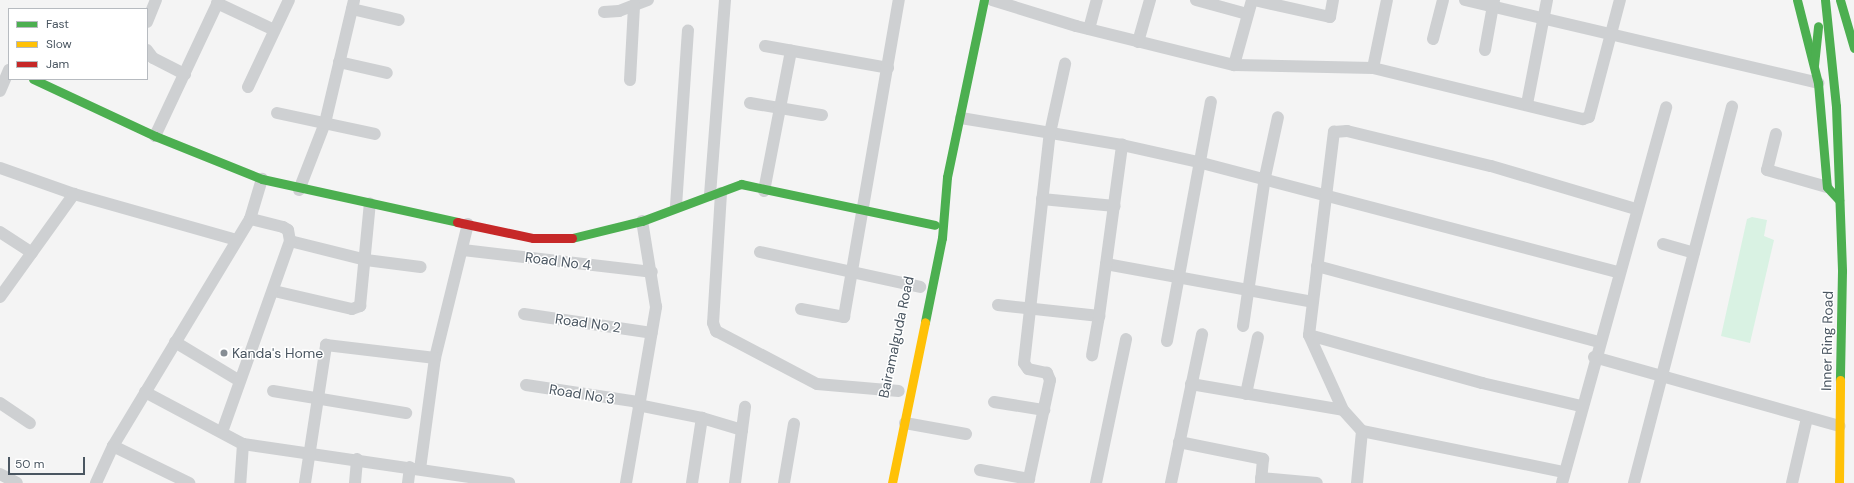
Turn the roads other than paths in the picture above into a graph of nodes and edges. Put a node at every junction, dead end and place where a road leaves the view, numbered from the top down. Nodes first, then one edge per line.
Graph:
1 (156, 0) edge
2 (289, 0) edge
3 (648, 0) edge
4 (725, 0) edge
5 (899, 0) edge
6 (984, 0) edge
7 (992, 0) edge
8 (1097, 0) edge
9 (1150, 0) edge
10 (1196, 0) edge
11 (1253, 0) edge
12 (1333, 0) edge
13 (1387, 0) edge
14 (1443, 0) edge
15 (1465, 0) edge
16 (1547, 0) edge
17 (1620, 0) edge
18 (1797, 0) edge
19 (1825, 0) edge
20 (1840, 0) edge
21 (218, 2) edge
22 (1494, 3) edge
23 (353, 4) edge
24 (634, 5) junction
25 (604, 12) dead end
26 (1814, 13) dead end
27 (1247, 14) junction
28 (1544, 17) junction
29 (148, 20) edge
30 (399, 20) dead end
31 (1818, 26) junction
32 (1089, 29) junction
33 (274, 30) junction
34 (688, 30) dead end
35 (1612, 33) junction
36 (1433, 39) dead end
37 (1138, 42) junction
38 (765, 46) dead end
39 (1854, 48) edge
40 (1485, 50) dead end
41 (148, 51) edge
42 (791, 51) junction
43 (339, 62) junction
44 (1832, 62) junction
45 (1065, 64) dead end
46 (1234, 65) junction
47 (1814, 65) junction
48 (888, 68) junction
49 (1373, 68) junction
50 (8, 71) edge
51 (387, 73) dead end
52 (185, 74) junction
53 (36, 80) edge
54 (630, 80) dead end
55 (1818, 83) junction
56 (248, 86) dead end
57 (0, 91) edge
58 (1211, 102) dead end
59 (750, 103) dead end
60 (1527, 104) junction
61 (1666, 107) dead end
62 (1732, 107) dead end
63 (779, 108) junction
64 (277, 113) dead end
65 (822, 115) dead end
66 (961, 118) junction
67 (1278, 118) dead end
68 (325, 123) junction
69 (1050, 133) junction
70 (375, 134) dead end
71 (1776, 134) dead end
72 (155, 136) junction
73 (1122, 144) junction
74 (1198, 162) junction
75 (0, 168) edge
76 (1265, 177) junction
77 (262, 179) junction
78 (1827, 187) junction
79 (299, 190) junction
80 (764, 190) junction
81 (74, 194) junction
82 (716, 194) junction
83 (1325, 195) junction
84 (945, 198) junction
85 (1042, 199) junction
86 (1839, 200) junction
87 (370, 203) junction
88 (676, 206) junction
89 (1115, 206) junction
90 (1636, 209) junction
91 (864, 210) junction
92 (250, 219) junction
93 (642, 221) junction
94 (468, 224) junction
95 (935, 225) junction
96 (0, 232) edge
97 (236, 240) junction
98 (290, 241) junction
99 (930, 243) dead end
100 (1663, 244) dead end
101 (463, 250) junction
102 (760, 252) dead end
103 (32, 253) junction
104 (1694, 253) junction
105 (366, 260) junction
106 (1106, 264) junction
107 (1317, 266) junction
108 (422, 267) dead end
109 (852, 270) junction
110 (652, 272) junction
111 (1617, 272) junction
112 (1179, 277) junction
113 (920, 287) dead end
114 (1248, 290) junction
115 (274, 291) junction
116 (0, 297) edge
117 (1313, 302) junction
118 (998, 305) dead end
119 (801, 309) dead end
120 (1031, 309) junction
121 (524, 314) dead end
122 (1099, 316) junction
123 (1243, 326) dead end
124 (652, 332) junction
125 (1202, 334) dead end
126 (1309, 335) junction
127 (1258, 337) dead end
128 (1126, 339) dead end
129 (1167, 341) dead end
130 (175, 342) junction
131 (1598, 342) junction
132 (1092, 355) dead end
133 (1594, 357) junction
134 (435, 358) junction
135 (902, 377) dead end
136 (1661, 377) junction
137 (235, 378) dead end
138 (1191, 384) junction
139 (526, 385) dead end
140 (1854, 387) edge
141 (1840, 388) junction
142 (273, 391) dead end
143 (899, 391) junction
144 (145, 392) junction
145 (1246, 394) junction
146 (318, 399) junction
147 (994, 402) dead end
148 (0, 403) edge
149 (638, 404) junction
150 (896, 405) dead end
151 (1581, 406) junction
152 (745, 407) dead end
153 (1044, 410) junction
154 (1343, 410) junction
155 (406, 413) dead end
156 (702, 418) junction
157 (1807, 418) junction
158 (30, 423) dead end
159 (905, 423) junction
160 (794, 424) dead end
161 (1839, 426) junction
162 (742, 430) junction
163 (1362, 431) junction
164 (222, 432) junction
165 (966, 434) dead end
166 (1179, 442) junction
167 (244, 444) junction
168 (113, 446) junction
169 (308, 454) junction
170 (357, 460) junction
171 (415, 468) junction
172 (980, 470) dead end
173 (0, 474) edge
174 (1563, 478) edge
175 (1261, 480) edge
176 (1028, 481) edge
177 (17, 483) edge
178 (96, 483) edge
179 (189, 483) edge
180 (240, 483) edge
181 (305, 483) edge
182 (355, 483) edge
183 (408, 483) edge
184 (510, 483) edge
185 (626, 483) edge
186 (692, 483) edge
187 (735, 483) edge
188 (784, 483) edge
189 (892, 483) edge
190 (1096, 483) edge
191 (1171, 483) edge
192 (1317, 483) edge
193 (1357, 483) edge
194 (1634, 483) edge
195 (1792, 483) edge
196 (1839, 483) edge

1 - 29 street
2 - 33 street
3 - 24 street
4 - 82 street
5 - 48 street
6 - 66 main road, Bairamalguda Road
7 - 32 street
8 - 32 street
9 - 37 street
10 - 27 street
11 - 12 street
11 - 27 street
13 - 49 street
14 - 36 street
15 - 22 street
16 - 28 street
17 - 35 street
18 - 47 main road
19 - 44 main road
20 - 39 main road
21 - 33 street
21 - 52 street
22 - 28 street
22 - 40 street
23 - 30 street
23 - 43 street
24 - 25 street
24 - 54 street
26 - 31 main road
27 - 46 street
28 - 35 street
28 - 60 street
31 - 44 main road
31 - 47 main road
32 - 37 street
33 - 56 street
34 - 88 street
35 - 55 street
35 - 60 street
37 - 46 street
38 - 42 street
41 - 52 street
42 - 48 street
42 - 63 street
43 - 51 street
43 - 68 street
44 - 86 main road, Inner Ring Road
45 - 69 street
46 - 49 street
47 - 55 main road
48 - 91 street
49 - 60 street
50 - 57 street
52 - 72 street
53 - 72 main road
55 - 78 main road
58 - 74 street
59 - 63 street
61 - 90 street
62 - 104 street
63 - 65 street
63 - 80 street
64 - 68 street
66 - 69 street
66 - 84 main road, Bairamalguda Road
67 - 76 street
68 - 70 street
68 - 79 street
69 - 73 street
69 - 85 street
71 - 78 street
72 - 77 main road
73 - 74 street
73 - 89 street
74 - 76 street
74 - 112 street
75 - 81 street
76 - 83 street
76 - 114 street
77 - 79 main road
77 - 92 street
78 - 86 main road
79 - 87 main road
80 - 82 main road
80 - 91 main road
81 - 97 street
81 - 103 street
82 - 88 main road
82 - 143 street
83 - 90 street
83 - 107 street
83 - 111 street
84 - 95 main road, Bairamalguda Road
84 - 159 main road, Bairamalguda Road
85 - 89 street
85 - 120 street
86 - 141 main road, Inner Ring Road
87 - 94 main road
87 - 105 street
88 - 93 main road
89 - 106 street
90 - 111 street
91 - 95 main road
91 - 109 street
92 - 97 street
92 - 98 street
93 - 94 main road
93 - 110 street
94 - 101 street
95 - 99 main road, Bairamalguda Road
96 - 103 street
97 - 130 street
98 - 105 street
98 - 115 street
100 - 104 street
101 - 110 street, Road No 4
101 - 134 street
102 - 109 street
103 - 116 street
104 - 136 street
105 - 108 street
105 - 115 street
106 - 112 street
106 - 122 street
107 - 117 street
107 - 131 street
109 - 113 street
109 - 119 street
110 - 124 street
111 - 131 street
112 - 114 street
112 - 129 street
114 - 117 street
114 - 123 street
115 - 164 street
117 - 126 street
118 - 120 street
120 - 122 street
120 - 153 street
121 - 124 street, Road No 2
122 - 132 street
124 - 149 street
125 - 138 street
126 - 151 street
126 - 154 street
127 - 145 street
128 - 190 street
130 - 137 street
130 - 144 street
131 - 133 street
133 - 136 street
133 - 151 street
134 - 146 street
134 - 171 street
135 - 143 main road, Bairamalguda Road
136 - 157 street
136 - 194 street
138 - 145 street
138 - 166 street
139 - 149 street, Road No 3
140 - 141 main road
141 - 161 main road, Inner Ring Road
142 - 146 street
143 - 150 main road, Bairamalguda Road
144 - 164 street
144 - 168 street
145 - 154 street
146 - 155 street
146 - 169 street
147 - 153 street
148 - 158 street
149 - 156 street, Road No 3
149 - 185 street
151 - 174 street
152 - 162 street
153 - 176 street
154 - 163 street
156 - 162 street, Road No 3
156 - 186 street
157 - 161 street
157 - 195 street
159 - 165 street
159 - 189 main road, Bairamalguda Road
160 - 188 street
161 - 196 main road, Inner Ring Road
162 - 187 street
163 - 174 street
163 - 193 street
164 - 167 street
166 - 175 street
166 - 191 street
167 - 169 street
167 - 180 street
168 - 178 street
168 - 179 street
169 - 170 street
169 - 181 street
170 - 171 street
170 - 182 street
171 - 183 street
171 - 184 street
172 - 176 street
173 - 177 street
175 - 192 street

